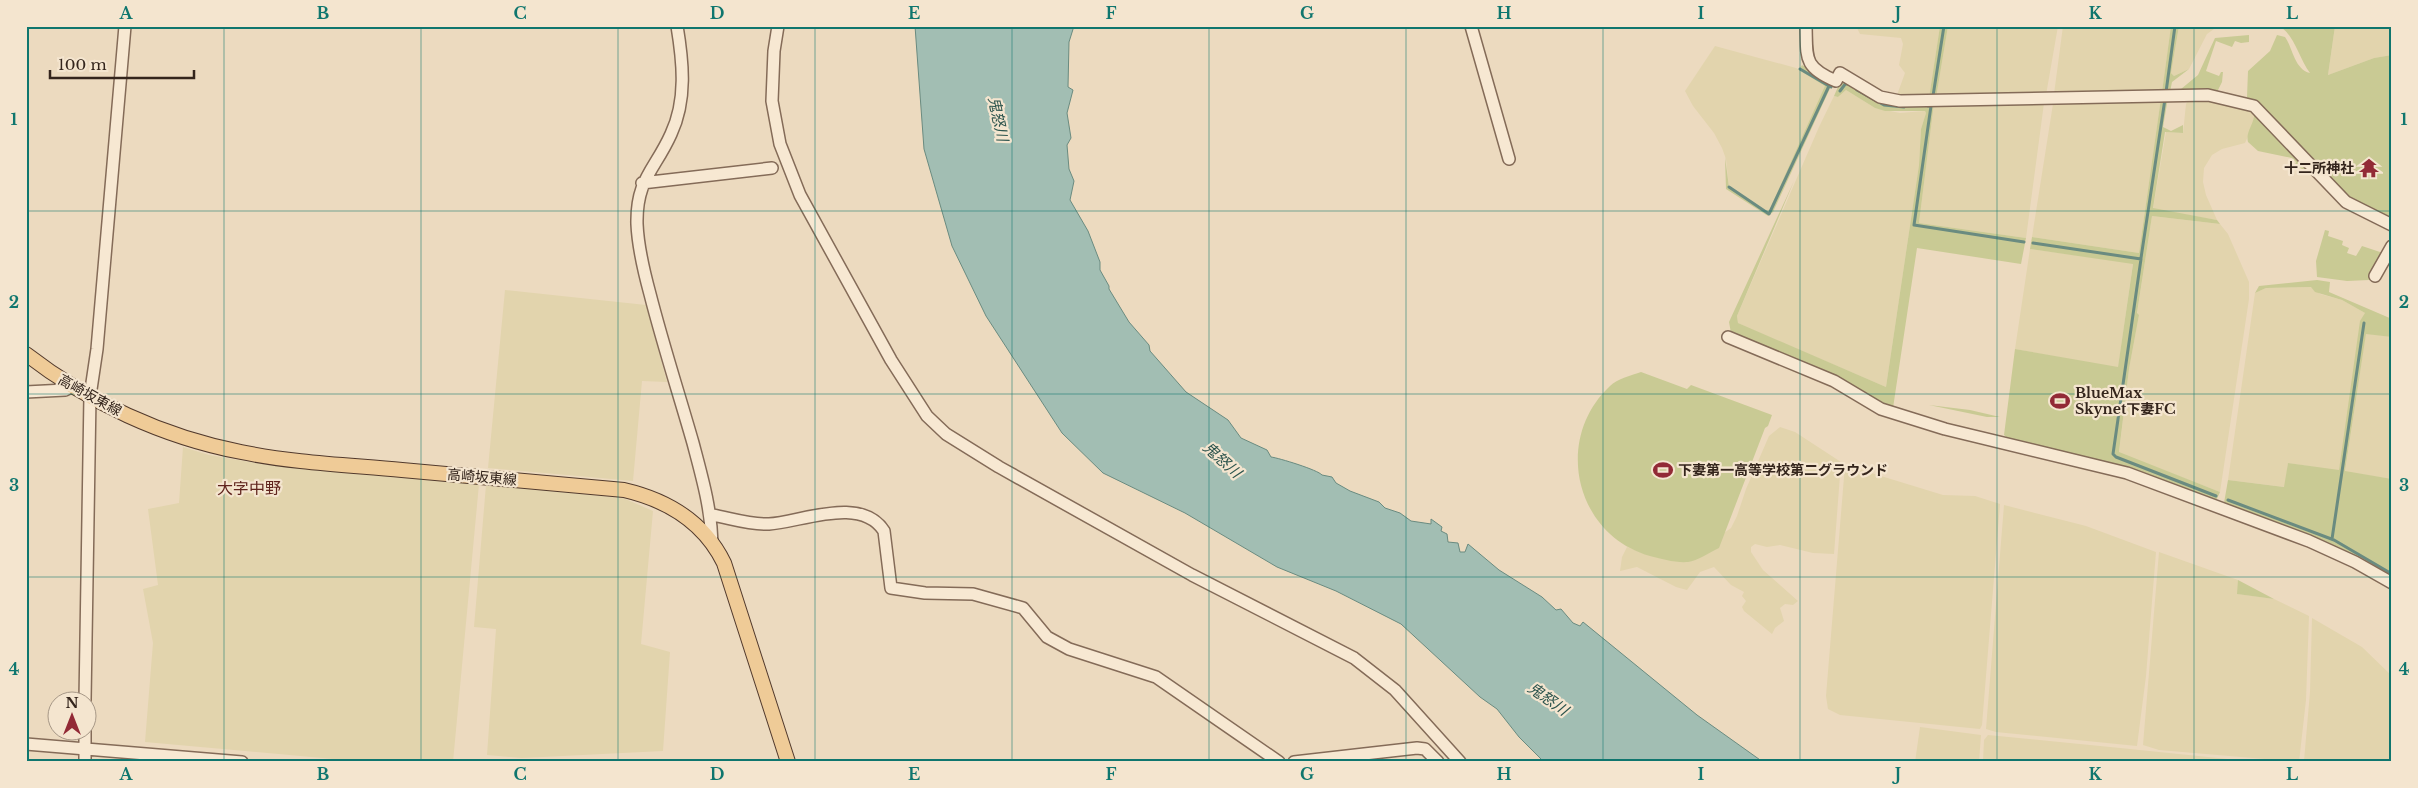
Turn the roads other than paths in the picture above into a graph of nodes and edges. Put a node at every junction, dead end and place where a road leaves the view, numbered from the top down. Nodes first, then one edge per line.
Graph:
1 (125, 26) edge
2 (677, 26) edge
3 (778, 26) edge
4 (1471, 26) edge
5 (1806, 26) edge
6 (1510, 159) dead end
7 (772, 168) dead end
8 (642, 183) junction
9 (2392, 225) edge
10 (2392, 246) edge
11 (2375, 276) dead end
12 (1728, 337) dead end
13 (26, 354) edge
14 (73, 386) junction
15 (26, 392) edge
16 (90, 396) junction
17 (712, 515) junction
18 (712, 543) junction
19 (2392, 583) edge
20 (86, 690) edge
21 (85, 740) edge
22 (26, 744) edge
23 (85, 748) junction
24 (85, 762) edge
25 (242, 762) edge
26 (788, 762) edge
27 (1279, 762) edge
28 (1294, 762) edge
29 (1438, 762) edge
30 (1460, 762) edge

1 - 16 street
2 - 8 street
3 - 30 street
4 - 6 street
5 - 9 street
7 - 8 street
8 - 17 street
10 - 11 street
12 - 19 street
13 - 14 main road, 高崎坂東線
14 - 15 street
14 - 16 main road, 高崎坂東線
16 - 18 main road, 高崎坂東線
16 - 20 street
17 - 18 street
17 - 27 street
18 - 26 main road, 高崎坂東線
21 - 23 street
22 - 23 street
23 - 24 street
23 - 25 street
28 - 29 street

